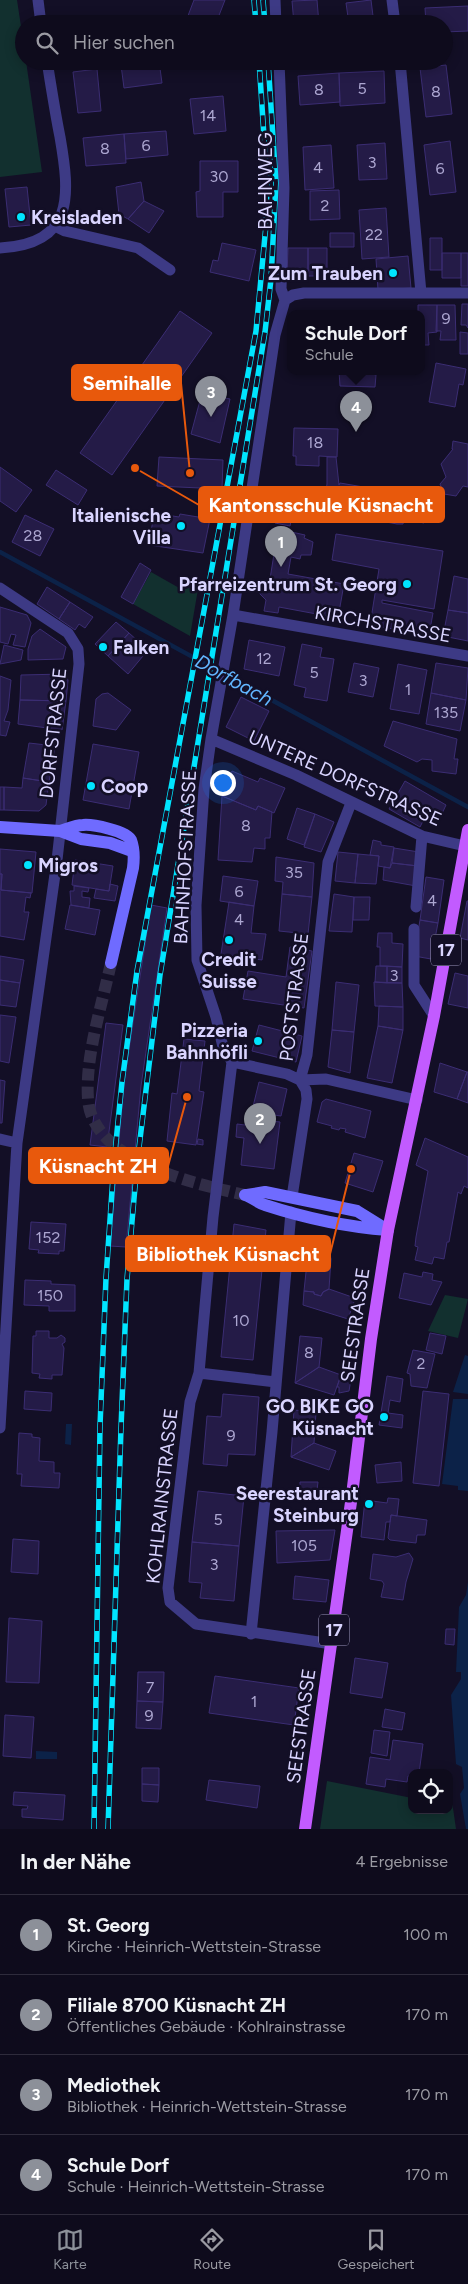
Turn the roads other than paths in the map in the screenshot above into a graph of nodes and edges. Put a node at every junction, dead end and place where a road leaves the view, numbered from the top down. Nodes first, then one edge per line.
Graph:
1 (38, 0) edge
2 (275, 0) edge
3 (392, 0) edge
4 (40, 15) edge
5 (276, 15) edge
6 (394, 15) edge
7 (49, 70) edge
8 (279, 70) edge
9 (401, 70) edge
10 (56, 226) junction
11 (0, 248) edge
12 (170, 270) dead end
13 (421, 293) junction
14 (468, 293) edge
15 (285, 300) junction
16 (0, 588) edge
17 (233, 615) junction
18 (468, 656) edge
19 (211, 739) junction
20 (351, 803) junction
21 (0, 827) edge
22 (468, 830) edge
23 (60, 831) junction
24 (422, 836) junction
25 (465, 846) junction
26 (416, 908) dead end
27 (414, 930) dead end
28 (111, 963) tunnel mouth
29 (434, 1016) junction
30 (232, 1062) junction
31 (300, 1080) junction
32 (416, 1100) junction
33 (0, 1139) edge
34 (17, 1143) junction
35 (292, 1197) junction
36 (291, 1212) junction
37 (388, 1230) junction
38 (199, 1373) junction
39 (276, 1382) junction
40 (1, 1401) edge
41 (0, 1428) edge
42 (251, 1634) junction
43 (332, 1644) junction
44 (305, 1829) edge

1 - 4 street
2 - 5 street
3 - 6 street
7 - 10 street
8 - 15 street, BAHNWEG
9 - 13 street
10 - 11 street
10 - 12 street
13 - 14 street
13 - 15 street
15 - 17 street, BAHNHOFSTRASSE
16 - 23 street, DORFSTRASSE
17 - 18 street, KIRCHSTRASSE
17 - 19 street, BAHNHOFSTRASSE
19 - 20 street, UNTERE DORFSTRASSE
19 - 30 street, BAHNHOFSTRASSE
20 - 24 street, UNTERE DORFSTRASSE
20 - 31 street, POSTSTRASSE
21 - 23 main road
22 - 25 main road, SEESTRASSE / 17
23 - 28 main road
23 - 34 street, DORFSTRASSE
24 - 25 street, UNTERE DORFSTRASSE
24 - 26 street
25 - 29 main road, SEESTRASSE / 17
27 - 29 street
29 - 32 main road, SEESTRASSE / 17
30 - 31 street
30 - 38 street, KOHLRAINSTRASSE
31 - 32 street
31 - 35 street, POSTSTRASSE
32 - 37 main road, SEESTRASSE / 17
33 - 34 street
34 - 40 street, DORFSTRASSE
35 - 36 main road
35 - 37 main road
36 - 37 main road
36 - 39 street
37 - 43 main road, SEESTRASSE / 17
38 - 39 street
38 - 42 street, KOHLRAINSTRASSE
39 - 42 street
40 - 41 street, DORFSTRASSE
42 - 43 street, KOHLRAINSTRASSE
43 - 44 main road, SEESTRASSE / 17

